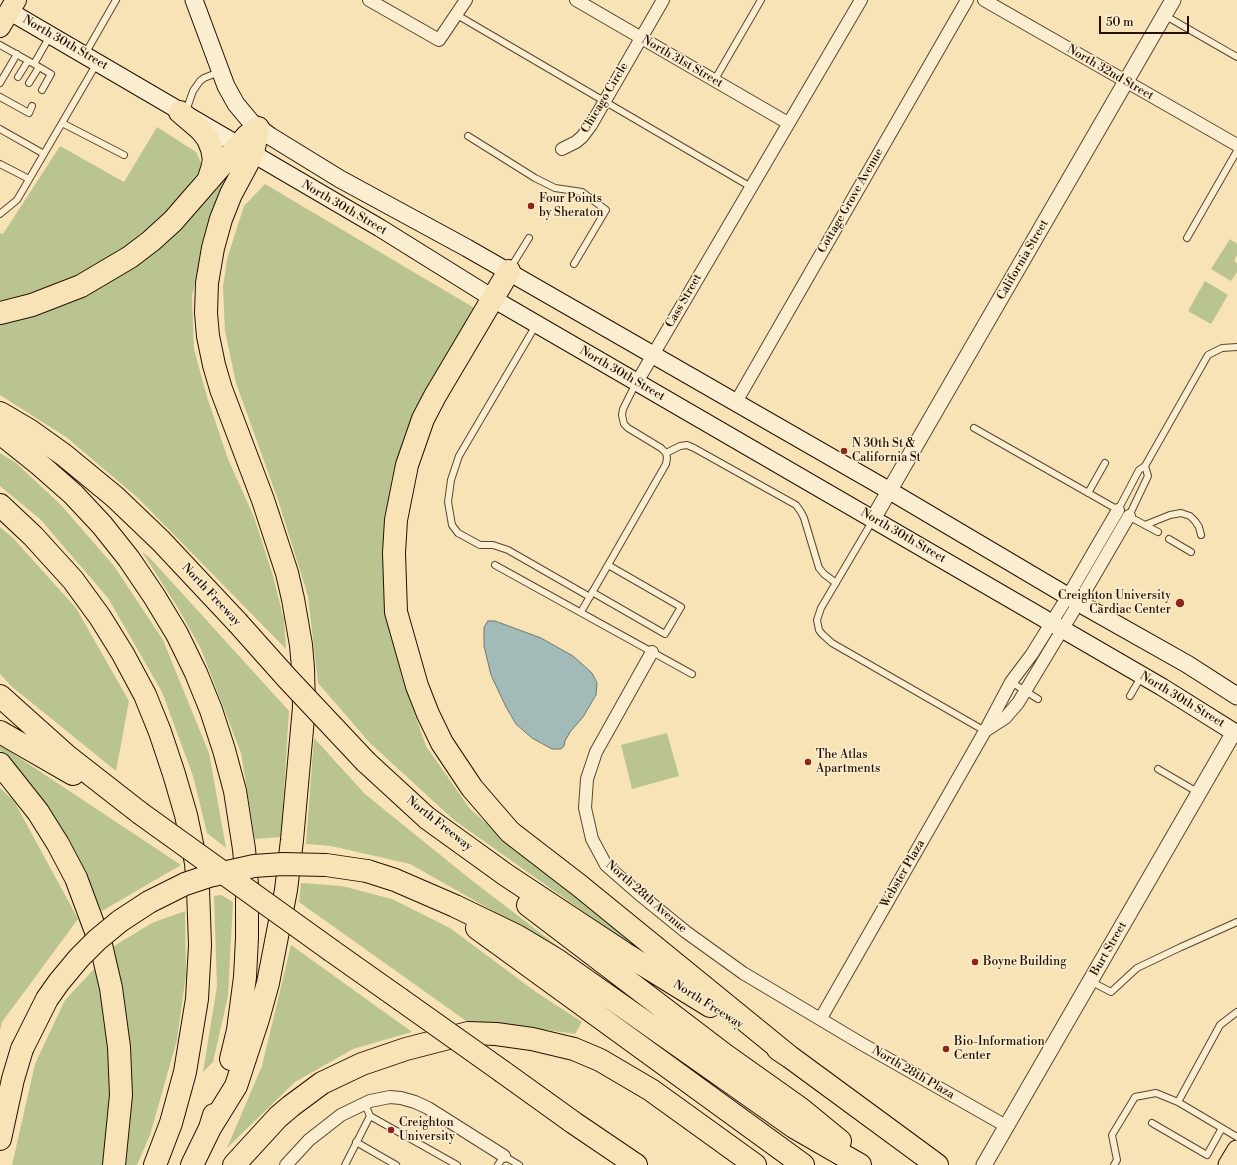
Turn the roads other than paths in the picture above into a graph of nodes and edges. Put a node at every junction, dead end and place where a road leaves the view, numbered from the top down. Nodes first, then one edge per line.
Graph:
1 (116, 0) edge
2 (194, 0) edge
3 (368, 0) edge
4 (466, 0) edge
5 (576, 0) edge
6 (663, 0) edge
7 (761, 0) edge
8 (861, 0) edge
9 (967, 0) edge
10 (984, 0) edge
11 (1168, 6) edge
12 (6, 11) edge
13 (457, 15) junction
14 (51, 35) junction
15 (640, 38) junction
16 (0, 45) edge
17 (16, 54) junction
18 (1237, 57) edge
19 (91, 58) junction
20 (34, 64) junction
21 (220, 71) junction
22 (18, 77) dead end
23 (714, 81) junction
24 (1126, 82) junction
25 (0, 83) edge
26 (29, 83) dead end
27 (42, 90) dead end
28 (9, 93) dead end
29 (2, 98) edge
30 (20, 99) dead end
31 (604, 102) junction
32 (16, 106) junction
33 (32, 106) dead end
34 (182, 113) junction
35 (62, 123) junction
36 (788, 124) junction
37 (258, 128) junction
38 (0, 129) edge
39 (468, 136) dead end
40 (1237, 146) edge
41 (246, 149) junction
42 (562, 149) dead end
43 (1237, 151) edge
44 (44, 154) junction
45 (124, 156) dead end
46 (0, 164) edge
47 (29, 179) junction
48 (208, 182) junction
49 (751, 187) junction
50 (0, 214) edge
51 (529, 238) dead end
52 (1187, 238) dead end
53 (574, 264) dead end
54 (509, 272) junction
55 (493, 298) junction
56 (0, 313) edge
57 (536, 324) junction
58 (1237, 346) edge
59 (653, 355) junction
60 (637, 382) junction
61 (736, 402) junction
62 (0, 413) edge
63 (974, 428) dead end
64 (0, 433) edge
65 (666, 453) junction
66 (1105, 463) dead end
67 (1145, 466) junction
68 (890, 491) junction
69 (1088, 493) junction
70 (0, 505) edge
71 (1118, 510) junction
72 (1129, 516) junction
73 (874, 519) junction
74 (1145, 525) junction
75 (1158, 532) dead end
76 (1201, 535) dead end
77 (1169, 539) dead end
78 (1191, 552) dead end
79 (495, 565) dead end
80 (608, 565) junction
81 (836, 583) junction
82 (591, 594) junction
83 (1074, 599) junction
84 (581, 612) junction
85 (1057, 626) junction
86 (652, 652) junction
87 (692, 674) dead end
88 (1142, 676) junction
89 (1011, 682) junction
90 (1026, 691) junction
91 (0, 696) edge
92 (1130, 696) dead end
93 (1237, 696) edge
94 (1038, 699) dead end
95 (985, 731) junction
96 (1236, 731) edge
97 (0, 732) edge
98 (0, 764) edge
99 (1158, 769) dead end
100 (1199, 792) junction
101 (140, 813) junction
102 (427, 818) junction
103 (415, 889) junction
104 (1237, 922) edge
105 (1090, 981) junction
106 (1237, 1012) edge
107 (820, 1018) junction
108 (22, 1049) junction
109 (790, 1057) junction
110 (1178, 1102) junction
111 (364, 1104) junction
112 (0, 1106) edge
113 (370, 1116) junction
114 (1152, 1123) dead end
115 (1006, 1126) junction
116 (210, 1128) junction
117 (1222, 1128) junction
118 (1237, 1137) edge
119 (0, 1139) edge
120 (356, 1142) junction
121 (1237, 1150) edge
122 (501, 1160) edge
123 (935, 1164) edge
124 (114, 1165) edge
125 (155, 1165) edge
126 (192, 1165) edge
127 (234, 1165) edge
128 (286, 1165) edge
129 (345, 1165) edge
130 (396, 1165) edge
131 (458, 1165) edge
132 (519, 1165) edge
133 (636, 1165) edge
134 (756, 1165) edge
135 (803, 1165) edge
136 (860, 1165) edge
137 (870, 1165) edge
138 (984, 1165) edge
139 (1114, 1165) edge
140 (1228, 1165) edge

1 - 19 lane
2 - 21 main road, North 30th Street
3 - 13 street
4 - 13 street
5 - 15 street, North 31st Street
6 - 15 street, Chicago Circle
7 - 23 lane
8 - 36 street, Cass Street
9 - 61 street, Cottage Grove Avenue
10 - 24 street, North 32nd Street
11 - 18 lane
11 - 24 street, California Street
12 - 14 main road, North 30th Street
13 - 31 lane
14 - 19 main road, North 30th Street
14 - 20 lane
15 - 23 street, North 31st Street
15 - 31 street, Chicago Circle
16 - 17 lane
17 - 20 lane
17 - 25 lane
19 - 34 main road, North 30th Street
19 - 35 lane
20 - 22 lane
20 - 26 lane
20 - 27 lane
21 - 34 lane
21 - 37 main road, North 30th Street
23 - 36 street, North 31st Street
24 - 40 street, North 32nd Street
24 - 68 street, California Street
28 - 29 lane
29 - 32 lane
30 - 32 lane
31 - 42 street, Chicago Circle
31 - 49 lane
32 - 33 lane
34 - 41 main road, North 30th Street
34 - 48 highway
35 - 44 lane
35 - 45 lane
36 - 49 street, Cass Street
37 - 41 highway
37 - 54 main road, North 30th Street
38 - 44 lane
39 - 53 lane
41 - 48 highway
41 - 55 main road, North 30th Street
41 - 116 highway
43 - 52 lane
44 - 47 lane
46 - 47 lane
47 - 50 lane
48 - 56 highway
49 - 59 street, Cass Street
51 - 54 lane
54 - 55 highway
54 - 59 main road, North 30th Street
55 - 57 main road, North 30th Street
55 - 109 highway
57 - 60 main road, North 30th Street
57 - 82 lane
58 - 67 lane
59 - 60 street, Cass Street
59 - 61 main road, North 30th Street
60 - 65 lane, Cass Street
60 - 73 main road, North 30th Street
61 - 68 main road, North 30th Street
62 - 102 highway, North Freeway, bridge
63 - 69 lane
64 - 116 highway
65 - 80 lane
65 - 81 lane
66 - 69 lane
67 - 71 lane
67 - 72 lane
68 - 73 street, California Street
68 - 83 main road, North 30th Street
69 - 71 lane
70 - 125 highway
71 - 72 lane
71 - 83 street, Webster Plaza
72 - 74 lane
72 - 83 street, Webster Plaza
73 - 81 lane
73 - 85 main road, North 30th Street
74 - 75 lane
74 - 76 lane
77 - 78 lane
79 - 84 lane
80 - 82 lane
80 - 82 lane
81 - 95 lane
82 - 84 lane
83 - 85 street, Webster Plaza
83 - 93 main road, North 30th Street
84 - 86 lane
85 - 88 main road, North 30th Street
85 - 89 street, Webster Plaza
85 - 90 street, Webster Plaza
86 - 87 lane
86 - 107 street, North 28th Avenue
88 - 92 lane
88 - 96 main road, North 30th Street
89 - 90 lane
89 - 95 street, Webster Plaza
90 - 94 lane
90 - 95 street, Webster Plaza
91 - 101 highway
95 - 107 street, Webster Plaza
96 - 100 street, Burt Street
97 - 101 highway
98 - 124 highway
99 - 100 lane
100 - 105 street, Burt Street
101 - 133 highway, bridge
102 - 109 highway, North Freeway
102 - 137 highway
103 - 108 highway, bridge
103 - 135 highway
103 - 136 highway
104 - 105 lane
105 - 115 street, Burt Street
106 - 110 lane
107 - 115 street, North 28th Plaza
108 - 112 highway
108 - 119 highway
109 - 123 highway, North Freeway
110 - 117 lane
110 - 139 lane
111 - 113 lane
111 - 122 street
111 - 128 street
113 - 120 lane
113 - 131 lane
114 - 117 lane
115 - 138 street, Burt Street
116 - 126 highway
117 - 118 lane
120 - 129 lane
120 - 130 lane
121 - 140 main road
122 - 132 lane
127 - 134 highway

